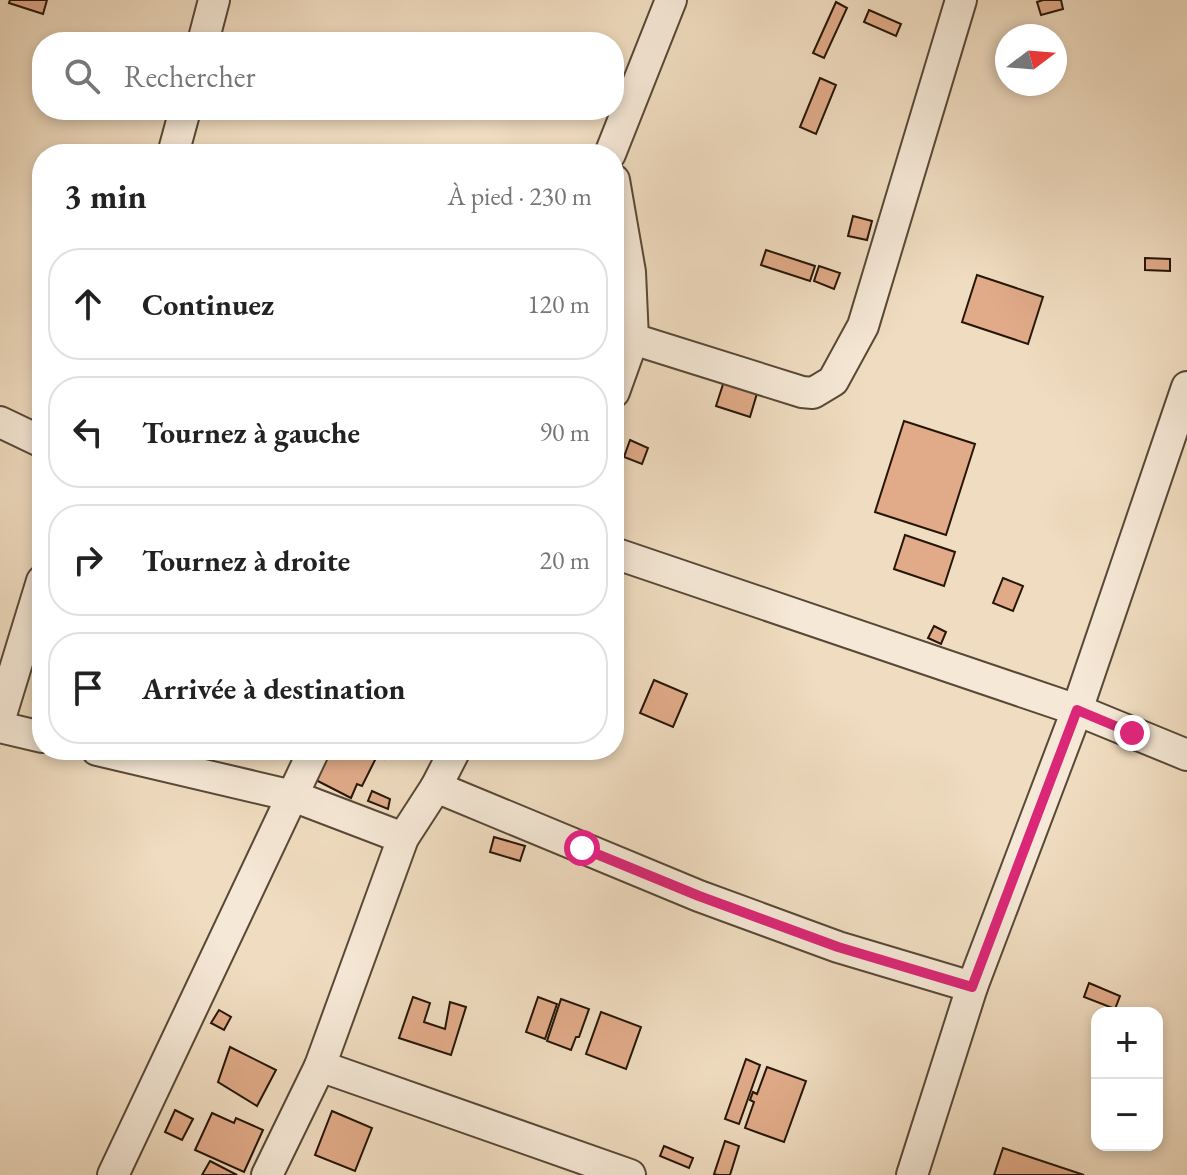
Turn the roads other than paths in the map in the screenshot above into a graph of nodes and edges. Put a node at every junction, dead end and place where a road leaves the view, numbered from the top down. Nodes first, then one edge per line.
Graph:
1 (214, 0) edge
2 (671, 0) edge
3 (961, 0) edge
4 (206, 32) edge
5 (624, 119) edge
6 (182, 120) edge
7 (623, 120) edge
8 (176, 144) edge
9 (614, 144) edge
10 (624, 238) edge
11 (633, 339) junction
12 (624, 364) edge
13 (1187, 387) edge
14 (0, 422) edge
15 (32, 437) edge
16 (624, 556) edge
17 (32, 614) edge
18 (1077, 710) junction
19 (0, 718) edge
20 (0, 727) edge
21 (32, 735) edge
22 (1187, 755) edge
23 (140, 760) edge
24 (309, 760) edge
25 (450, 760) edge
26 (436, 787) junction
27 (293, 796) junction
28 (403, 838) junction
29 (972, 987) junction
30 (320, 1066) junction
31 (113, 1175) edge
32 (267, 1175) edge
33 (630, 1175) edge
34 (912, 1175) edge

1 - 4 street
2 - 5 street
3 - 11 street
6 - 8 street
7 - 9 street
10 - 11 street
11 - 12 street
13 - 18 street
14 - 15 street
16 - 18 street
17 - 19 street
18 - 22 street
18 - 29 street
20 - 21 street
23 - 27 street
24 - 27 street
25 - 26 street
26 - 28 street
26 - 29 street
27 - 28 street
27 - 31 street
28 - 30 street
29 - 34 street
30 - 32 street
30 - 33 street

